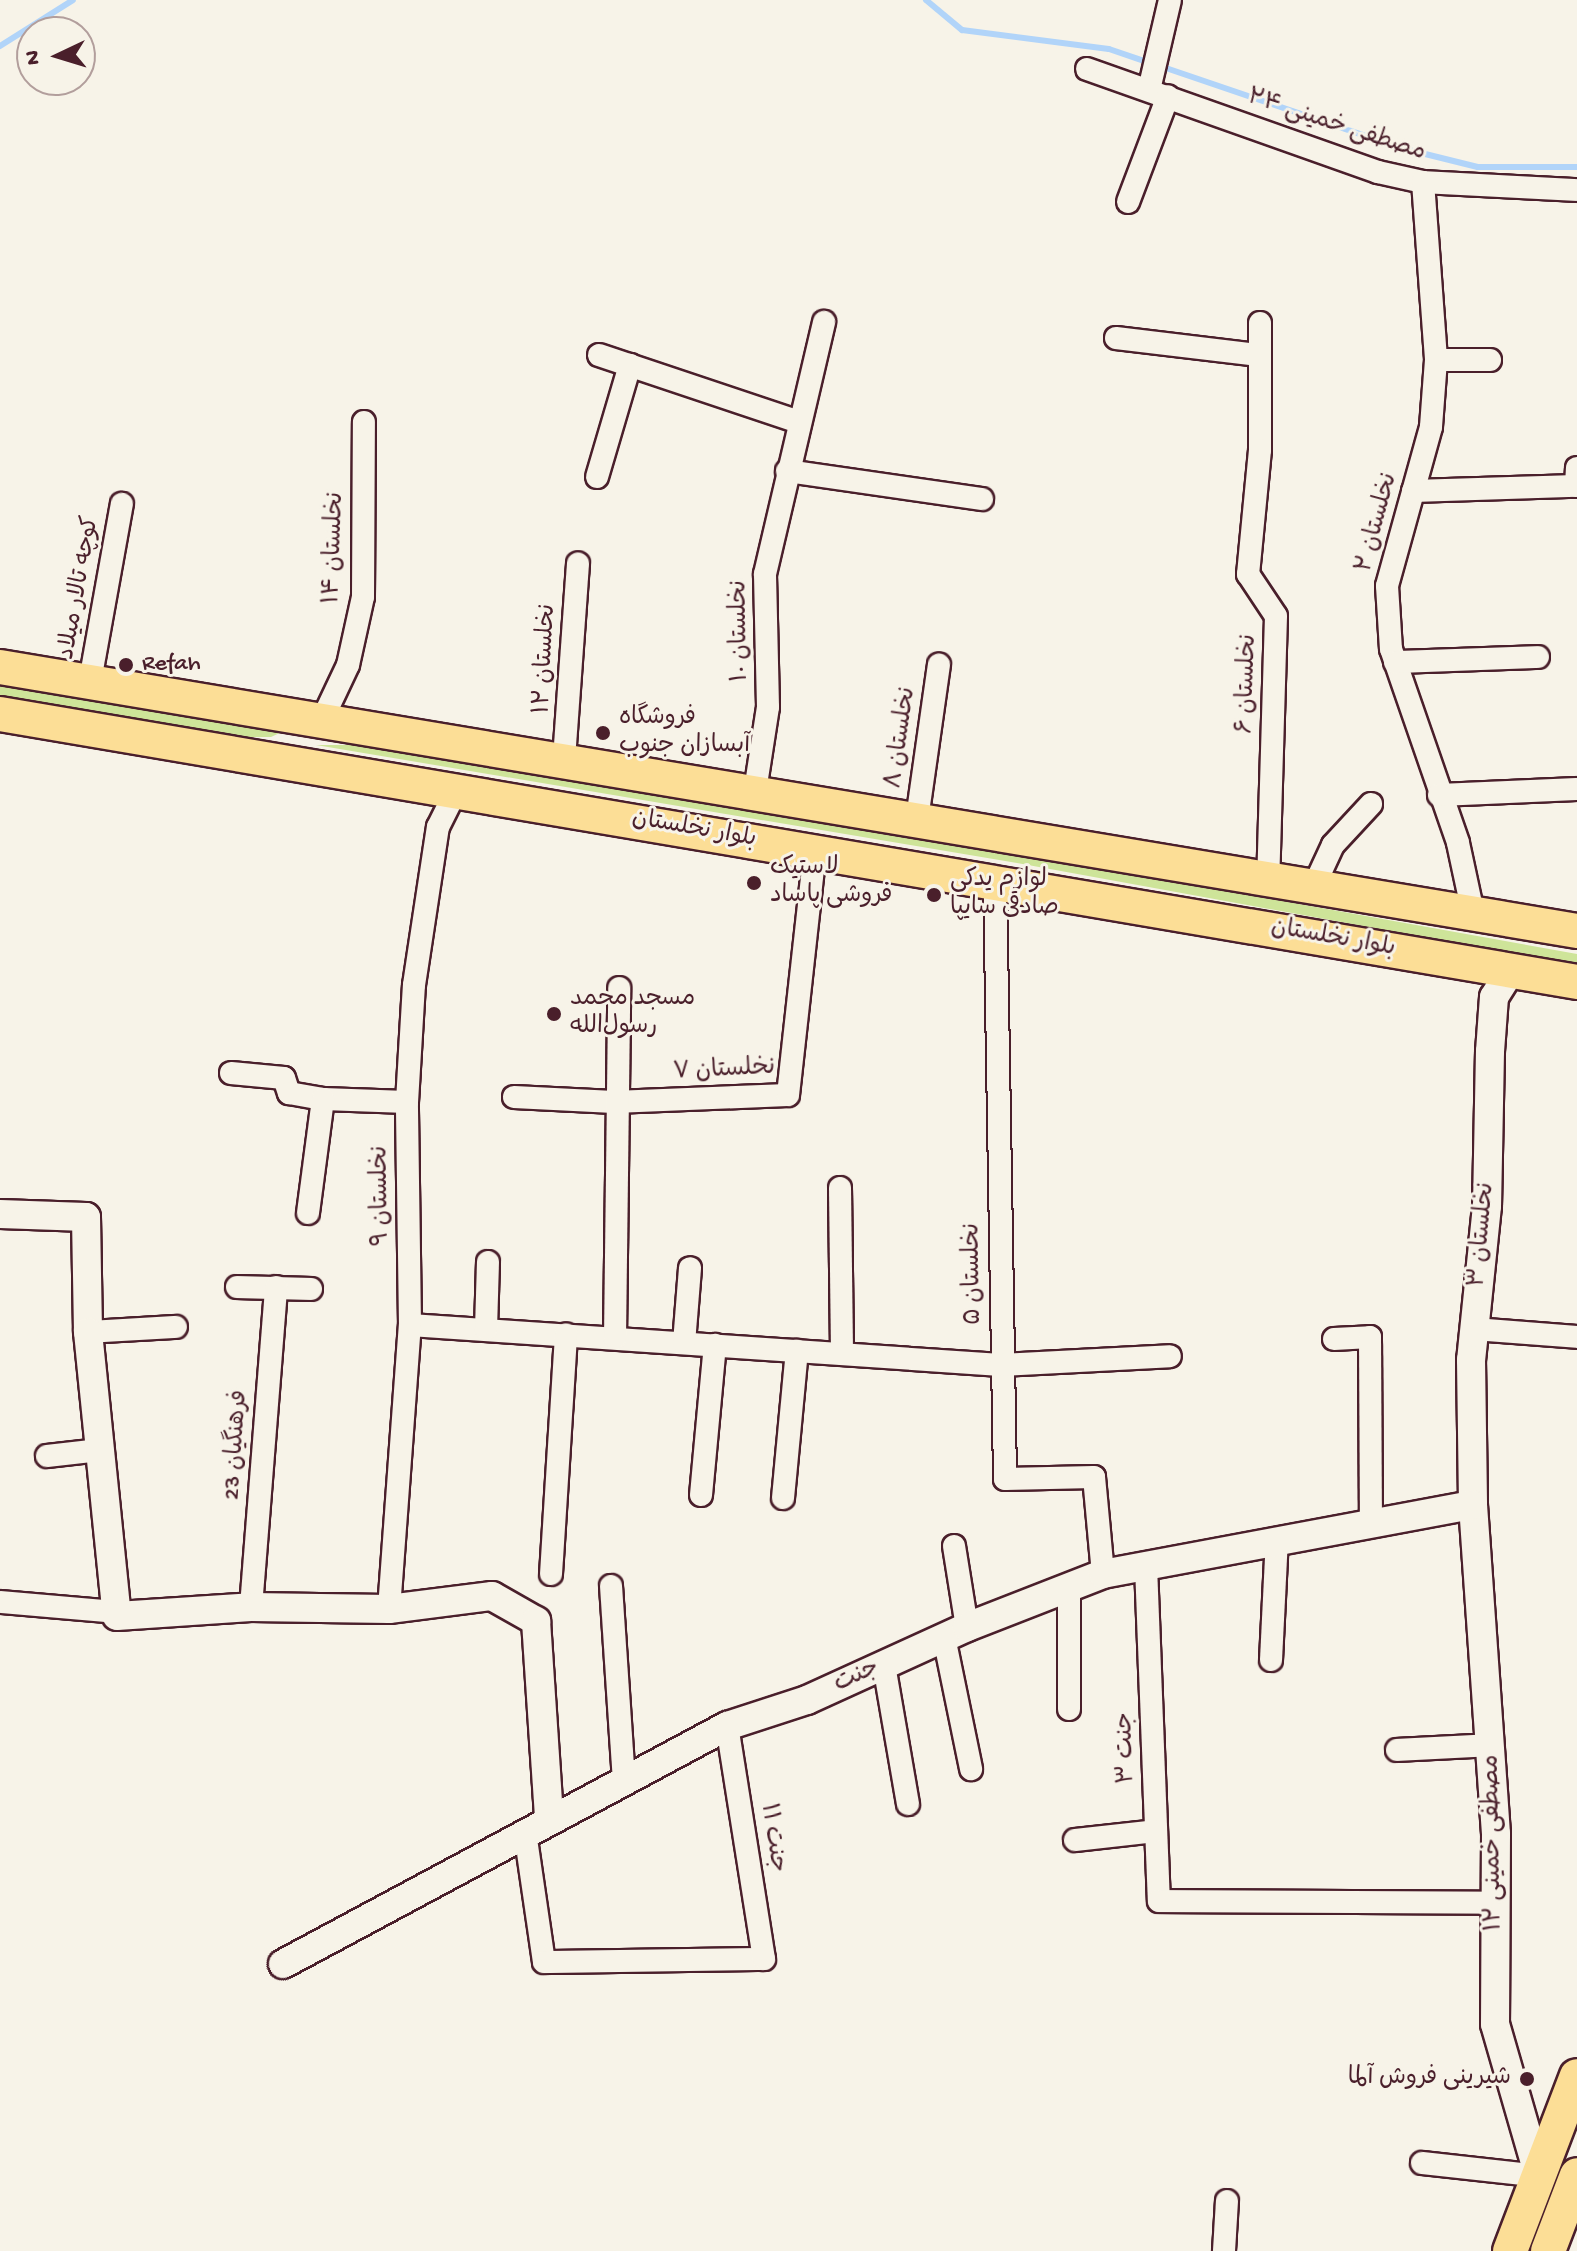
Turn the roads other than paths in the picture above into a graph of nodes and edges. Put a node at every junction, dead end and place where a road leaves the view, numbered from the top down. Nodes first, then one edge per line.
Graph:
1 (1170, 0) edge
2 (1087, 69) dead end
3 (1158, 93) junction
4 (1423, 182) junction
5 (1577, 190) edge
6 (1128, 202) dead end
7 (824, 322) dead end
8 (1260, 323) dead end
9 (1116, 338) dead end
10 (599, 355) dead end
11 (1259, 355) junction
12 (1436, 360) junction
13 (1490, 360) dead end
14 (630, 365) junction
15 (364, 422) dead end
16 (799, 422) junction
17 (1577, 468) edge
18 (787, 471) junction
19 (597, 477) dead end
20 (1577, 488) edge
21 (1413, 491) junction
22 (982, 499) dead end
23 (122, 504) dead end
24 (578, 563) dead end
25 (1538, 657) dead end
26 (1395, 662) junction
27 (939, 665) dead end
28 (0, 667) edge
29 (90, 681) junction
30 (0, 714) edge
31 (313, 716) junction
32 (564, 759) junction
33 (296, 762) junction
34 (457, 789) junction
35 (1577, 789) edge
36 (755, 791) junction
37 (1439, 795) junction
38 (1371, 804) dead end
39 (917, 819) junction
40 (815, 850) junction
41 (1268, 879) junction
42 (995, 881) junction
43 (1314, 886) junction
44 (1473, 913) junction
45 (1577, 931) edge
46 (1511, 970) junction
47 (1577, 982) edge
48 (619, 988) dead end
49 (231, 1073) dead end
50 (514, 1097) dead end
51 (323, 1099) junction
52 (407, 1102) junction
53 (614, 1102) junction
54 (840, 1188) dead end
55 (308, 1213) dead end
56 (0, 1214) edge
57 (488, 1262) dead end
58 (690, 1268) dead end
59 (237, 1287) dead end
60 (276, 1287) junction
61 (311, 1289) dead end
62 (410, 1325) junction
63 (176, 1327) dead end
64 (486, 1329) junction
65 (1474, 1329) junction
66 (88, 1332) junction
67 (566, 1334) junction
68 (1577, 1337) edge
69 (615, 1338) junction
70 (1334, 1339) dead end
71 (684, 1343) junction
72 (715, 1345) junction
73 (797, 1351) junction
74 (842, 1354) junction
75 (1170, 1356) dead end
76 (1001, 1365) junction
77 (100, 1450) junction
78 (47, 1456) dead end
79 (701, 1495) dead end
80 (783, 1498) dead end
81 (1473, 1505) junction
82 (1371, 1523) junction
83 (1277, 1539) junction
84 (954, 1546) dead end
85 (1146, 1566) junction
86 (551, 1574) dead end
87 (1103, 1574) junction
88 (611, 1586) dead end
89 (1069, 1588) junction
90 (0, 1602) edge
91 (251, 1607) junction
92 (389, 1609) junction
93 (116, 1612) junction
94 (955, 1632) junction
95 (1271, 1660) dead end
96 (884, 1665) junction
97 (1069, 1709) dead end
98 (727, 1726) junction
99 (1492, 1745) junction
100 (1397, 1750) dead end
101 (971, 1769) dead end
102 (624, 1780) junction
103 (908, 1804) dead end
104 (537, 1825) junction
105 (1156, 1831) junction
106 (1075, 1840) dead end
107 (1495, 1903) junction
108 (283, 1964) dead end
109 (1577, 2076) edge
110 (1568, 2128) edge
111 (1422, 2163) dead end
112 (1577, 2175) edge
113 (1539, 2176) junction
114 (1227, 2201) dead end
115 (1224, 2251) edge
116 (1510, 2251) edge
117 (1548, 2251) edge

1 - 3 street
2 - 3 street, مصطفی خمینی ۲۴
3 - 4 street, مصطفی خمینی ۲۴
3 - 6 street
4 - 5 street, مصطفی خمینی ۲۴
4 - 12 street, نخلستان ۲
7 - 16 street, نخلستان ۱۰
8 - 11 street, نخلستان ۶
9 - 11 street
10 - 14 street
11 - 41 street, نخلستان ۶
12 - 13 street
12 - 21 street, نخلستان ۲
14 - 16 street
14 - 19 street
15 - 31 street, نخلستان ۱۴
16 - 18 street, نخلستان ۱۰
17 - 20 street
18 - 22 street
18 - 36 street, نخلستان ۱۰
20 - 21 street
21 - 26 street, نخلستان ۲
23 - 29 street, کوچه تالار میلاد
24 - 32 street, نخلستان ۱۲
25 - 26 street
26 - 37 street, نخلستان ۲
27 - 39 street, نخلستان ۸
28 - 29 main road, بلوار نخلستان
29 - 31 main road, بلوار نخلستان
30 - 33 main road, بلوار نخلستان
31 - 32 main road, بلوار نخلستان
31 - 33 main road
32 - 36 main road, بلوار نخلستان
33 - 34 main road, بلوار نخلستان
34 - 40 main road, بلوار نخلستان
34 - 52 street, نخلستان ۹
35 - 37 street
36 - 39 main road, بلوار نخلستان
37 - 44 street, نخلستان ۲
38 - 43 street
39 - 41 main road, بلوار نخلستان
40 - 42 main road, بلوار نخلستان
40 - 53 street, نخلستان ۷
41 - 43 main road, بلوار نخلستان
42 - 46 main road, بلوار نخلستان
42 - 76 street, نخلستان ۵
43 - 44 main road, بلوار نخلستان
44 - 45 main road, بلوار نخلستان
46 - 47 main road, بلوار نخلستان
46 - 65 street, نخلستان ۳
48 - 53 street
49 - 51 street
50 - 53 street, نخلستان ۷
51 - 52 street
51 - 55 street
52 - 62 street, نخلستان ۹
53 - 69 street
54 - 74 street
56 - 66 street
57 - 64 street
58 - 71 street
59 - 60 street
60 - 61 street
60 - 91 street, فرهنگیان 23
62 - 64 street
62 - 92 street, نخلستان ۹
63 - 66 street
64 - 67 street
65 - 68 street
65 - 81 street, نخلستان ۳
66 - 77 street
67 - 69 street
67 - 86 street
69 - 71 street
70 - 82 street
71 - 72 street
72 - 73 street
72 - 79 street
73 - 74 street
73 - 80 street
74 - 76 street
75 - 76 street
76 - 87 street, نخلستان ۵
77 - 78 street
77 - 93 street
81 - 82 street, جنت
81 - 99 street, مصطفی خمینی ۱۲
82 - 83 street, جنت
83 - 85 street, جنت
83 - 95 street
84 - 94 street
85 - 87 street, جنت
85 - 105 street, جنت ۳
87 - 89 street, جنت
88 - 102 street
89 - 94 street, جنت
89 - 97 street
90 - 93 street
91 - 92 street
91 - 93 street
92 - 104 street
94 - 96 street, جنت
94 - 101 street
96 - 98 street, جنت
96 - 103 street
98 - 102 street, جنت
98 - 104 street, جنت ۱۱
99 - 100 street
99 - 107 street, مصطفی خمینی ۱۲
102 - 104 street, جنت
104 - 108 street, جنت
105 - 106 street
105 - 107 street, جنت ۳
107 - 113 street, مصطفی خمینی ۱۲
109 - 110 main road
110 - 113 main road
111 - 113 street
112 - 117 main road
113 - 116 main road
114 - 115 street

